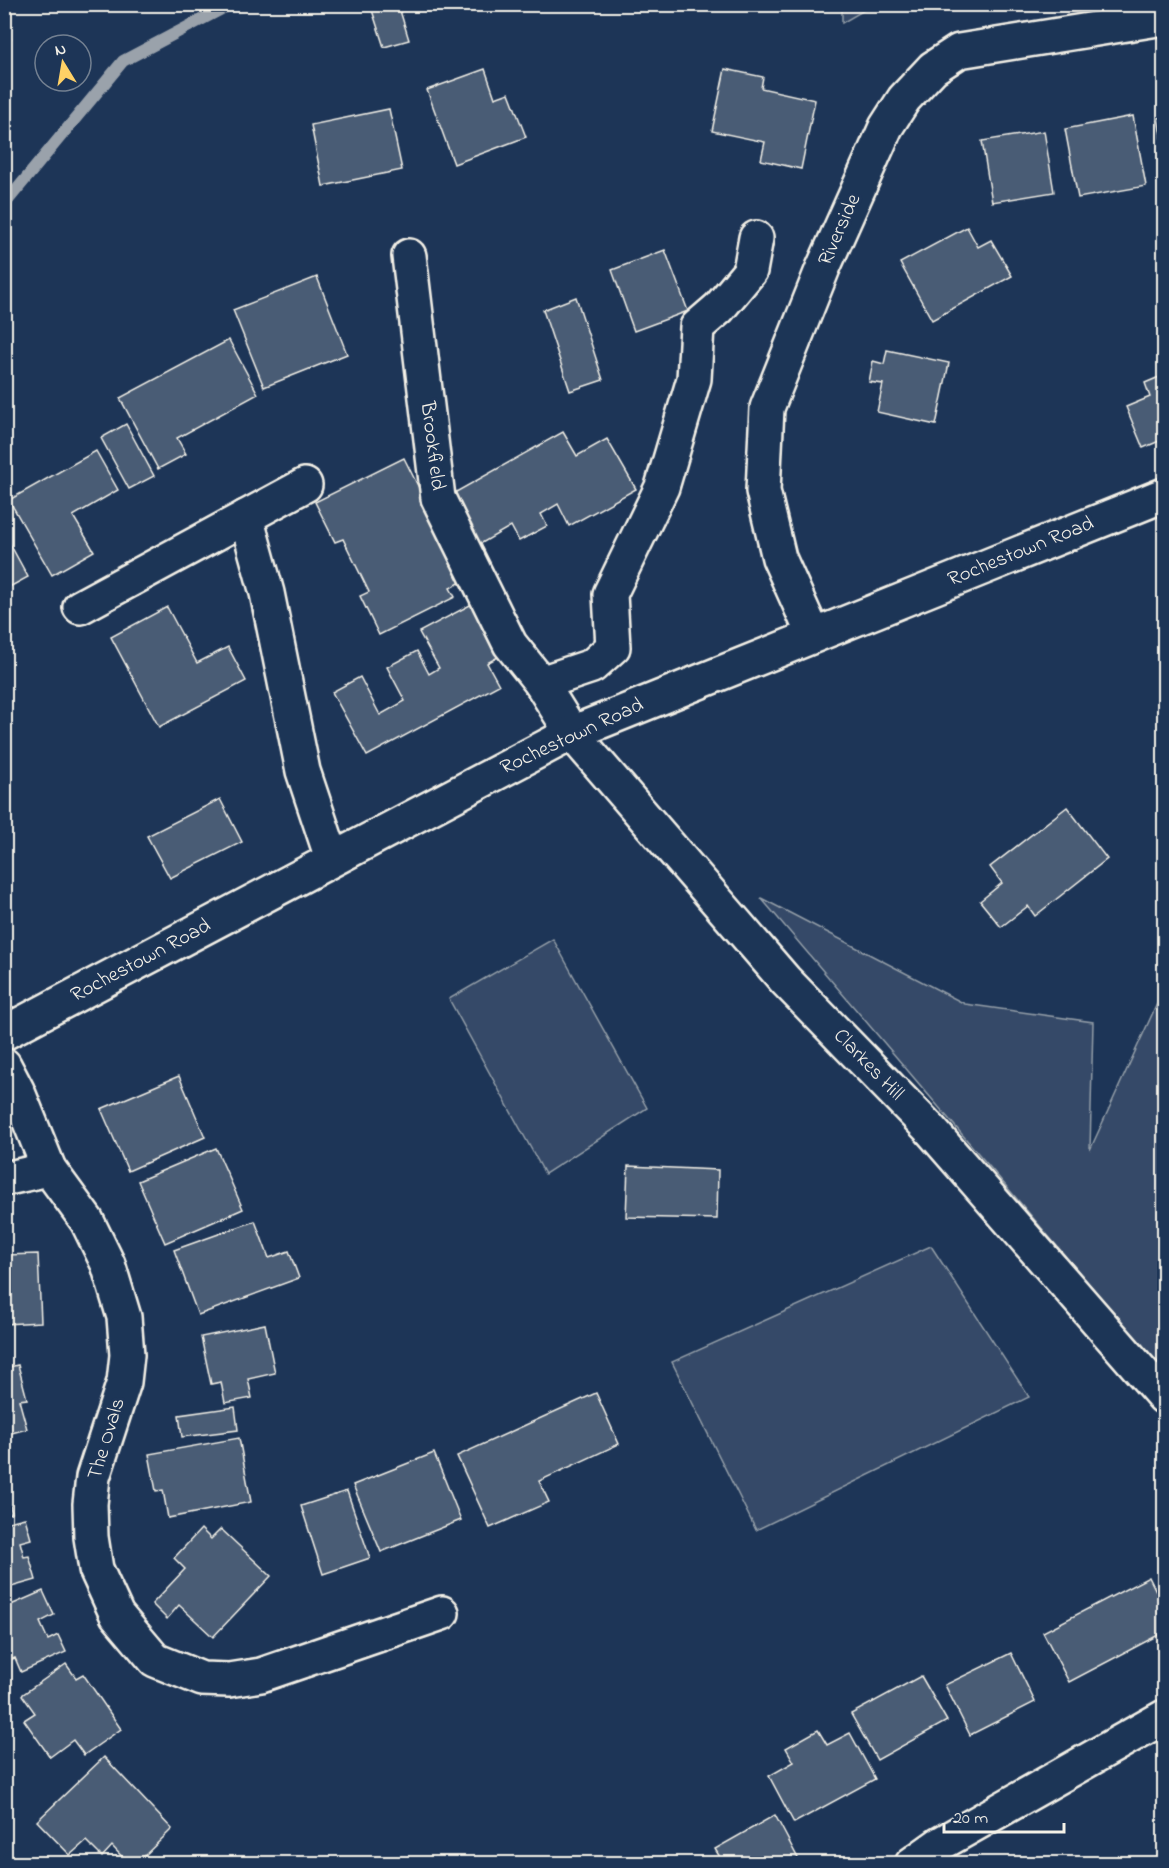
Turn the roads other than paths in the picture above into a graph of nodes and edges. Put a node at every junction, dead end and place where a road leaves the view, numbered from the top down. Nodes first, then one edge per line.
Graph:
1 (1164, 18) edge
2 (756, 238) dead end
3 (409, 256) dead end
4 (305, 485) dead end
5 (1164, 495) edge
6 (246, 517) junction
7 (80, 608) dead end
8 (813, 634) junction
9 (541, 682) junction
10 (572, 733) junction
11 (332, 858) junction
12 (4, 1033) edge
13 (4, 1065) edge
14 (49, 1169) junction
15 (4, 1179) edge
16 (1164, 1397) edge
17 (442, 1613) dead end
18 (1164, 1717) edge
19 (912, 1863) edge

1 - 8 street, Riverside
2 - 9 street
3 - 9 street, Brookfield
4 - 6 street
5 - 8 street, Rochestown Road
6 - 7 street
6 - 11 street
8 - 10 street, Rochestown Road
9 - 10 street, Brookfield
10 - 11 street, Rochestown Road
10 - 16 street, Clarkes Hill
11 - 12 street, Rochestown Road
13 - 14 street, The Ovals
14 - 15 street
14 - 17 street, The Ovals
18 - 19 street

